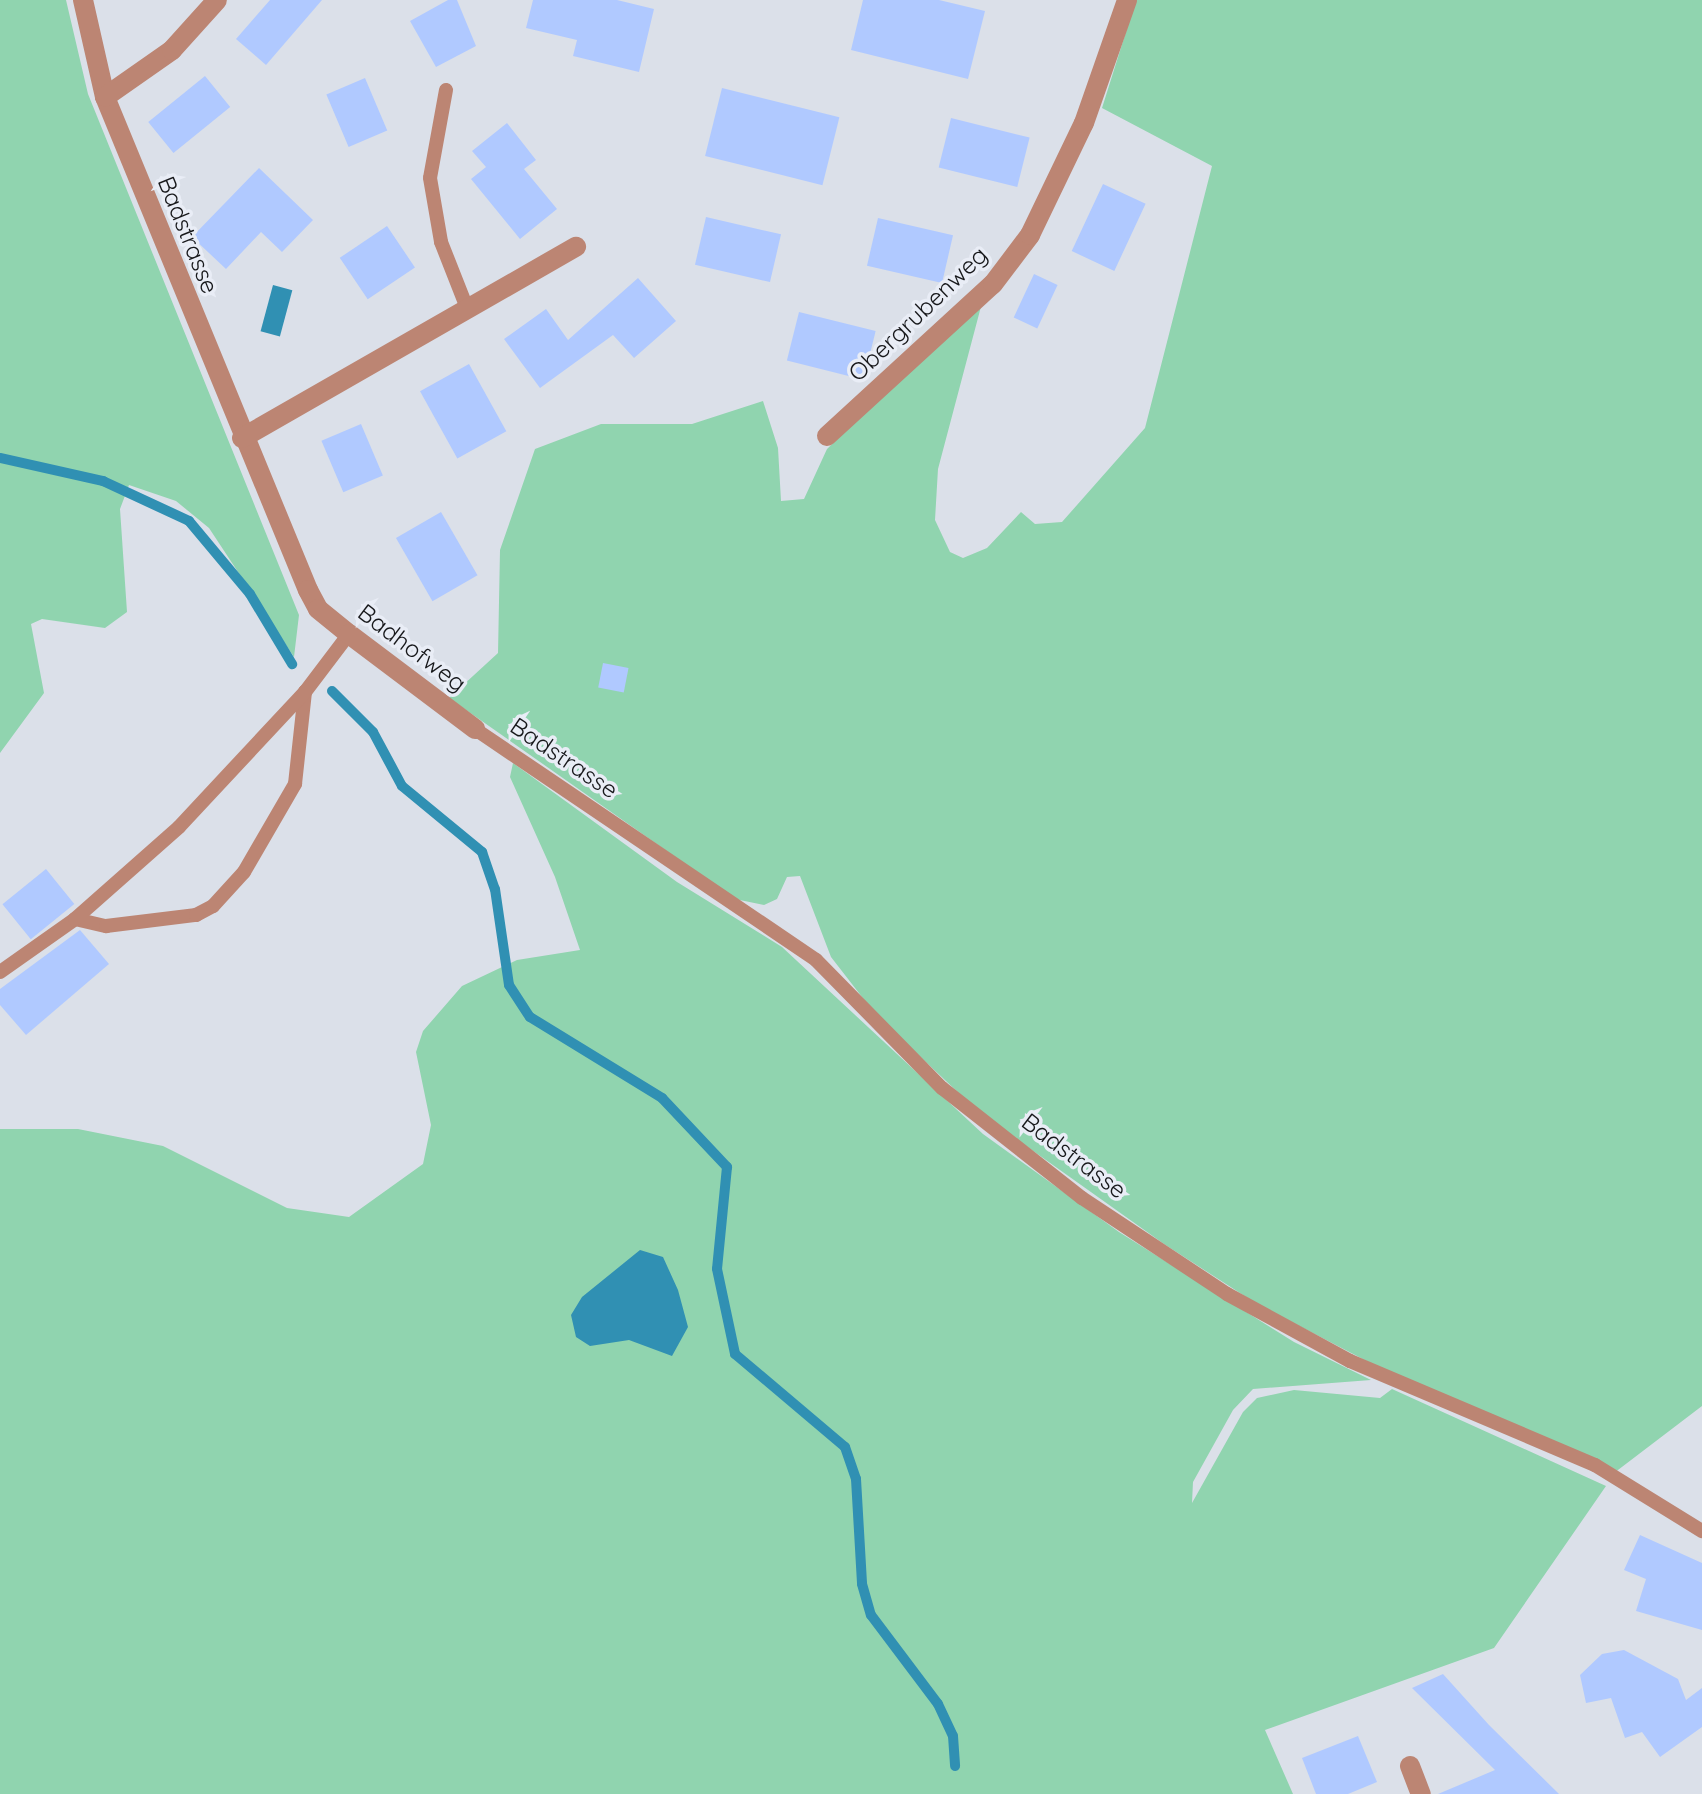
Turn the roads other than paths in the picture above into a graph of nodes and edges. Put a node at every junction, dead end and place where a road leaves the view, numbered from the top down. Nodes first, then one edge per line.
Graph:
1 (83, 0) edge
2 (217, 0) edge
3 (1127, 0) edge
4 (446, 90) dead end
5 (105, 97) junction
6 (576, 247) dead end
7 (467, 308) junction
8 (827, 436) dead end
9 (242, 438) junction
10 (318, 609) joint
11 (349, 634) junction
12 (305, 692) junction
13 (475, 729) joint
14 (75, 919) junction
15 (0, 972) edge
16 (1702, 1531) edge
17 (1410, 1766) dead end
18 (1421, 1794) edge

1 - 5 street, Badstrasse
2 - 5 street
3 - 8 street, Obergrubenweg
4 - 7 lane
5 - 9 street, Badstrasse
6 - 7 street
7 - 9 street
9 - 10 street, Badstrasse
10 - 11 street, Badhofweg
11 - 12 lane
11 - 13 street, Badhofweg
12 - 14 lane
12 - 14 lane
13 - 16 lane, Badstrasse
14 - 15 lane
17 - 18 street

